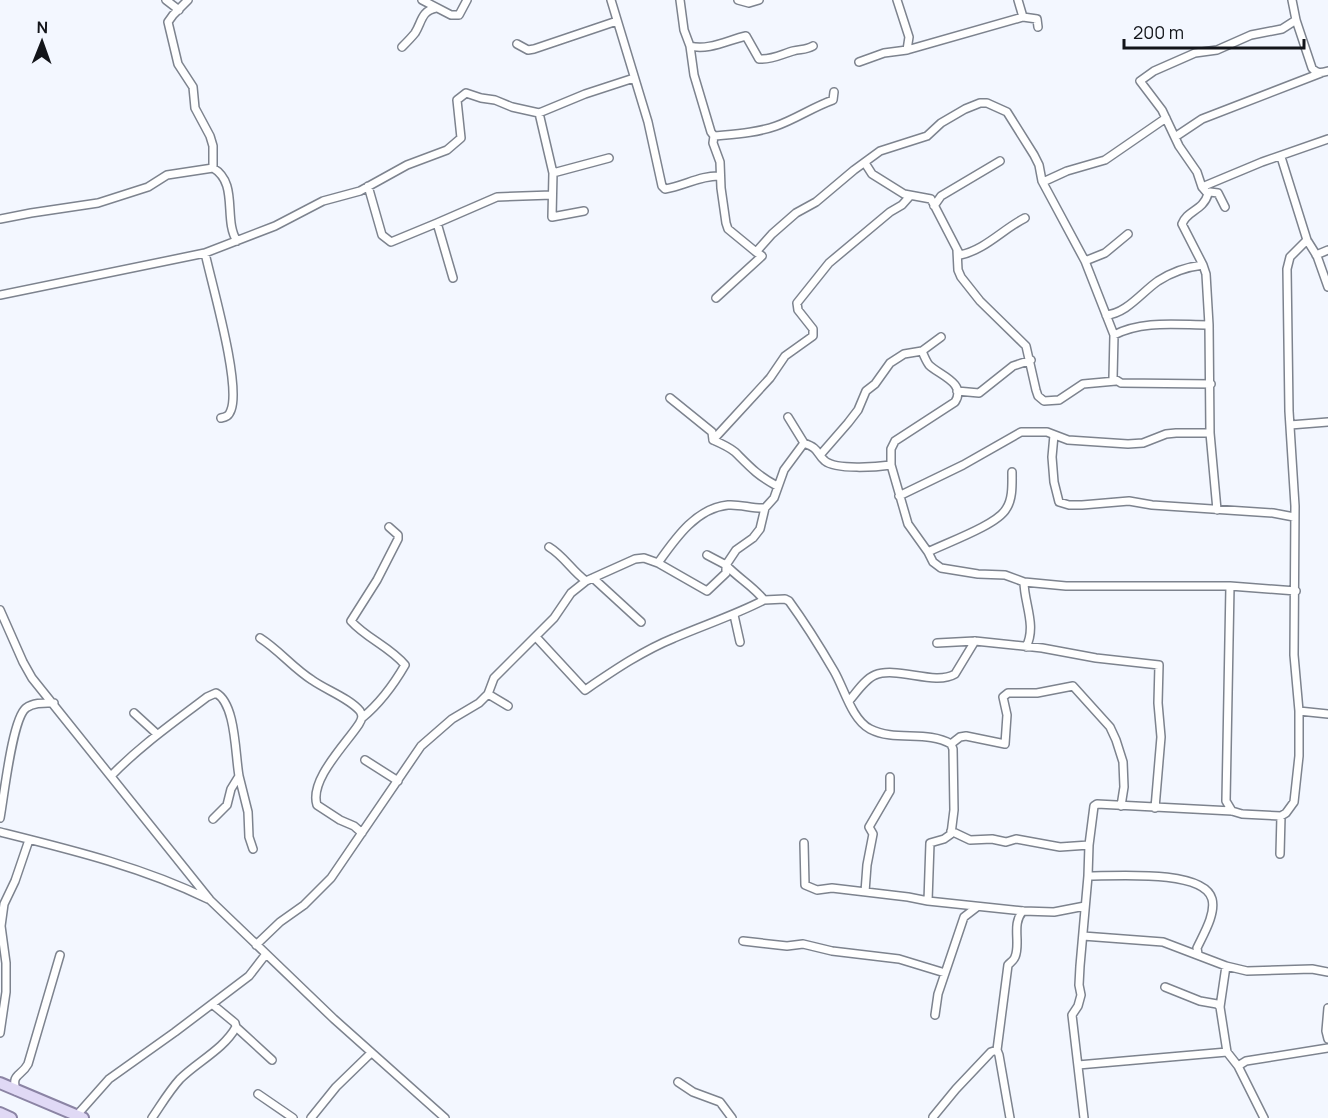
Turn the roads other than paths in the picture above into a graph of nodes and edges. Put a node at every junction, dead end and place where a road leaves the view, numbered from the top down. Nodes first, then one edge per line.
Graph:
1 (166, 0) edge
2 (188, 0) edge
3 (422, 0) edge
4 (467, 0) edge
5 (610, 0) edge
6 (680, 0) edge
7 (738, 0) edge
8 (759, 0) edge
9 (897, 0) edge
10 (1018, 0) edge
11 (1292, 0) edge
12 (436, 8) junction
13 (179, 10) junction
14 (1023, 17) junction
15 (1296, 20) junction
16 (617, 21) junction
17 (1038, 27) dead end
18 (517, 44) dead end
19 (690, 46) junction
20 (813, 46) dead end
21 (402, 47) dead end
22 (907, 50) junction
23 (859, 62) dead end
24 (1324, 72) edge
25 (634, 78) junction
26 (834, 92) dead end
27 (539, 113) junction
28 (1166, 118) junction
29 (714, 136) junction
30 (1175, 137) junction
31 (1328, 139) edge
32 (1281, 157) junction
33 (609, 158) dead end
34 (1000, 161) dead end
35 (865, 163) junction
36 (213, 168) junction
37 (553, 173) junction
38 (720, 176) junction
39 (1043, 182) junction
40 (368, 186) junction
41 (1203, 187) junction
42 (1208, 194) junction
43 (552, 195) junction
44 (910, 196) junction
45 (934, 202) junction
46 (1225, 207) dead end
47 (584, 211) dead end
48 (1025, 218) dead end
49 (0, 219) edge
50 (437, 223) junction
51 (1128, 234) dead end
52 (1307, 240) junction
53 (237, 241) junction
54 (957, 250) junction
55 (1328, 250) edge
56 (756, 252) junction
57 (205, 253) junction
58 (1316, 255) junction
59 (1085, 261) junction
60 (1203, 265) junction
61 (453, 278) dead end
62 (1328, 287) edge
63 (0, 295) edge
64 (716, 298) dead end
65 (1106, 315) junction
66 (1209, 325) junction
67 (1114, 335) junction
68 (940, 337) dead end
69 (922, 351) junction
70 (1031, 360) junction
71 (1116, 381) junction
72 (1211, 384) junction
73 (957, 391) junction
74 (670, 398) dead end
75 (788, 417) dead end
76 (221, 418) dead end
77 (1328, 422) edge
78 (1290, 425) junction
79 (1210, 433) junction
80 (1054, 435) junction
81 (713, 440) junction
82 (804, 443) junction
83 (821, 454) junction
84 (891, 465) junction
85 (1012, 472) dead end
86 (777, 486) junction
87 (899, 496) junction
88 (765, 508) junction
89 (1217, 510) junction
90 (1294, 517) junction
91 (389, 527) dead end
92 (549, 547) dead end
93 (928, 552) junction
94 (707, 555) dead end
95 (658, 563) junction
96 (726, 565) junction
97 (590, 580) junction
98 (1024, 582) junction
99 (1230, 586) junction
100 (1296, 591) junction
101 (765, 600) junction
102 (0, 610) edge
103 (734, 615) junction
104 (3, 621) edge
105 (641, 622) dead end
106 (536, 637) junction
107 (260, 638) dead end
108 (975, 640) junction
109 (740, 642) dead end
110 (937, 643) dead end
111 (1026, 647) junction
112 (488, 694) junction
113 (849, 701) junction
114 (54, 703) junction
115 (508, 706) dead end
116 (1299, 711) junction
117 (134, 713) dead end
118 (1328, 714) edge
119 (362, 718) junction
120 (157, 734) junction
121 (951, 744) junction
122 (365, 760) dead end
123 (111, 776) junction
124 (239, 776) junction
125 (890, 777) dead end
126 (398, 781) junction
127 (1121, 806) junction
128 (1155, 808) junction
129 (1232, 811) junction
130 (1281, 816) junction
131 (0, 818) edge
132 (213, 819) dead end
133 (951, 831) junction
134 (0, 832) edge
135 (362, 833) junction
136 (29, 840) junction
137 (804, 843) dead end
138 (1089, 845) junction
139 (253, 849) dead end
140 (1280, 854) dead end
141 (1088, 876) junction
142 (865, 892) junction
143 (210, 900) junction
144 (928, 901) junction
145 (980, 906) junction
146 (1085, 906) junction
147 (1023, 911) junction
148 (1083, 936) junction
149 (743, 941) dead end
150 (256, 945) junction
151 (267, 954) junction
152 (1198, 954) junction
153 (60, 955) dead end
154 (1226, 966) junction
155 (1328, 972) edge
156 (945, 973) junction
157 (1165, 987) dead end
158 (212, 1004) junction
159 (1221, 1006) junction
160 (1328, 1008) edge
161 (935, 1016) dead end
162 (236, 1027) junction
163 (0, 1033) edge
164 (1328, 1039) edge
165 (1328, 1048) edge
166 (997, 1050) junction
167 (1227, 1052) junction
168 (371, 1053) junction
169 (272, 1060) dead end
170 (1078, 1065) junction
171 (1238, 1066) junction
172 (678, 1082) dead end
173 (0, 1083) edge
174 (16, 1091) junction
175 (258, 1094) dead end
176 (0, 1113) edge
177 (80, 1117) edge
178 (933, 1117) edge
179 (11, 1118) edge
180 (152, 1118) edge
181 (294, 1118) edge
182 (311, 1118) edge
183 (445, 1118) edge
184 (732, 1118) edge
185 (1010, 1118) edge
186 (1084, 1118) edge
187 (1264, 1118) edge

1 - 13 street
2 - 13 street
3 - 12 street
4 - 12 street
5 - 16 street
6 - 19 street
7 - 8 street
9 - 22 street
10 - 14 street
11 - 15 street
12 - 21 street
13 - 36 street
14 - 17 street
14 - 22 street
15 - 24 street
15 - 28 street
16 - 18 street
16 - 25 street
19 - 20 street
19 - 29 street
22 - 23 street
24 - 30 street
25 - 27 street
25 - 38 street
26 - 29 street
27 - 37 street
27 - 40 street
28 - 30 street
28 - 39 street
29 - 38 street
30 - 41 street
31 - 32 street
32 - 41 street
32 - 52 street
33 - 37 street
34 - 45 street
35 - 39 street
35 - 44 street
35 - 56 street
36 - 49 street
36 - 53 street
37 - 43 street
38 - 56 street
39 - 59 street
40 - 50 street
40 - 53 street
41 - 42 street
42 - 46 street
42 - 60 street
43 - 47 street
43 - 50 street
44 - 45 street
44 - 81 street
45 - 54 street
48 - 54 street
50 - 61 street
51 - 59 street
52 - 58 street
52 - 78 street
53 - 57 street
54 - 70 street
55 - 58 street
56 - 64 street
57 - 63 street
57 - 76 street
58 - 62 street
59 - 65 street
60 - 65 street
60 - 66 street
65 - 67 street
66 - 67 street
66 - 72 street
67 - 71 street
68 - 69 street
69 - 73 street
69 - 83 street
70 - 71 street
70 - 73 street
71 - 72 street
72 - 79 street
73 - 84 street
74 - 81 street
75 - 82 street
77 - 78 street
78 - 90 street
79 - 80 street
79 - 89 street
80 - 87 street
80 - 89 street
81 - 86 street
82 - 83 street
82 - 86 street
83 - 84 street
84 - 87 street
85 - 93 street
86 - 88 street
87 - 93 street
88 - 95 street
88 - 96 street
89 - 90 street
90 - 100 street
91 - 119 street
92 - 97 street
93 - 98 street
94 - 96 street
95 - 96 street
95 - 97 street
96 - 101 street
97 - 105 street
97 - 106 street
98 - 99 street
98 - 111 street
99 - 100 street
99 - 129 street
100 - 116 street
101 - 103 street
101 - 113 street
102 - 104 street
103 - 106 street
103 - 109 street
104 - 114 street
106 - 112 street
107 - 119 street
108 - 110 street
108 - 111 street
108 - 113 street
111 - 128 street
112 - 115 street
112 - 126 street
113 - 121 street
114 - 123 street
114 - 131 street
116 - 118 street
116 - 130 street
117 - 120 street
119 - 135 street
120 - 123 street
120 - 124 street
121 - 127 street
121 - 133 street
122 - 126 street
123 - 143 street
124 - 132 street
124 - 139 street
125 - 142 street
126 - 135 street
127 - 128 street
127 - 138 street
128 - 129 street
129 - 130 street
130 - 140 street
133 - 138 street
133 - 144 street
134 - 136 street
135 - 150 street
136 - 143 street
136 - 163 street
137 - 142 street
138 - 141 street
141 - 146 street
141 - 152 street
142 - 144 street
143 - 150 street
144 - 145 street
145 - 147 street
145 - 156 street
146 - 147 street
146 - 148 street
147 - 166 street
148 - 152 street
148 - 170 street
149 - 156 street
150 - 151 street
151 - 158 street
151 - 168 street
152 - 154 street
153 - 174 street
154 - 155 street
154 - 159 street
156 - 161 street
157 - 159 street
158 - 162 street
158 - 177 street
159 - 167 street
160 - 164 street
162 - 169 street
162 - 180 street
165 - 171 street
166 - 178 street
166 - 185 street
167 - 170 street
167 - 171 street
168 - 182 street
168 - 183 street
170 - 186 street
171 - 187 street
172 - 184 street
173 - 174 main road
174 - 177 main road
175 - 181 street
176 - 179 main road

